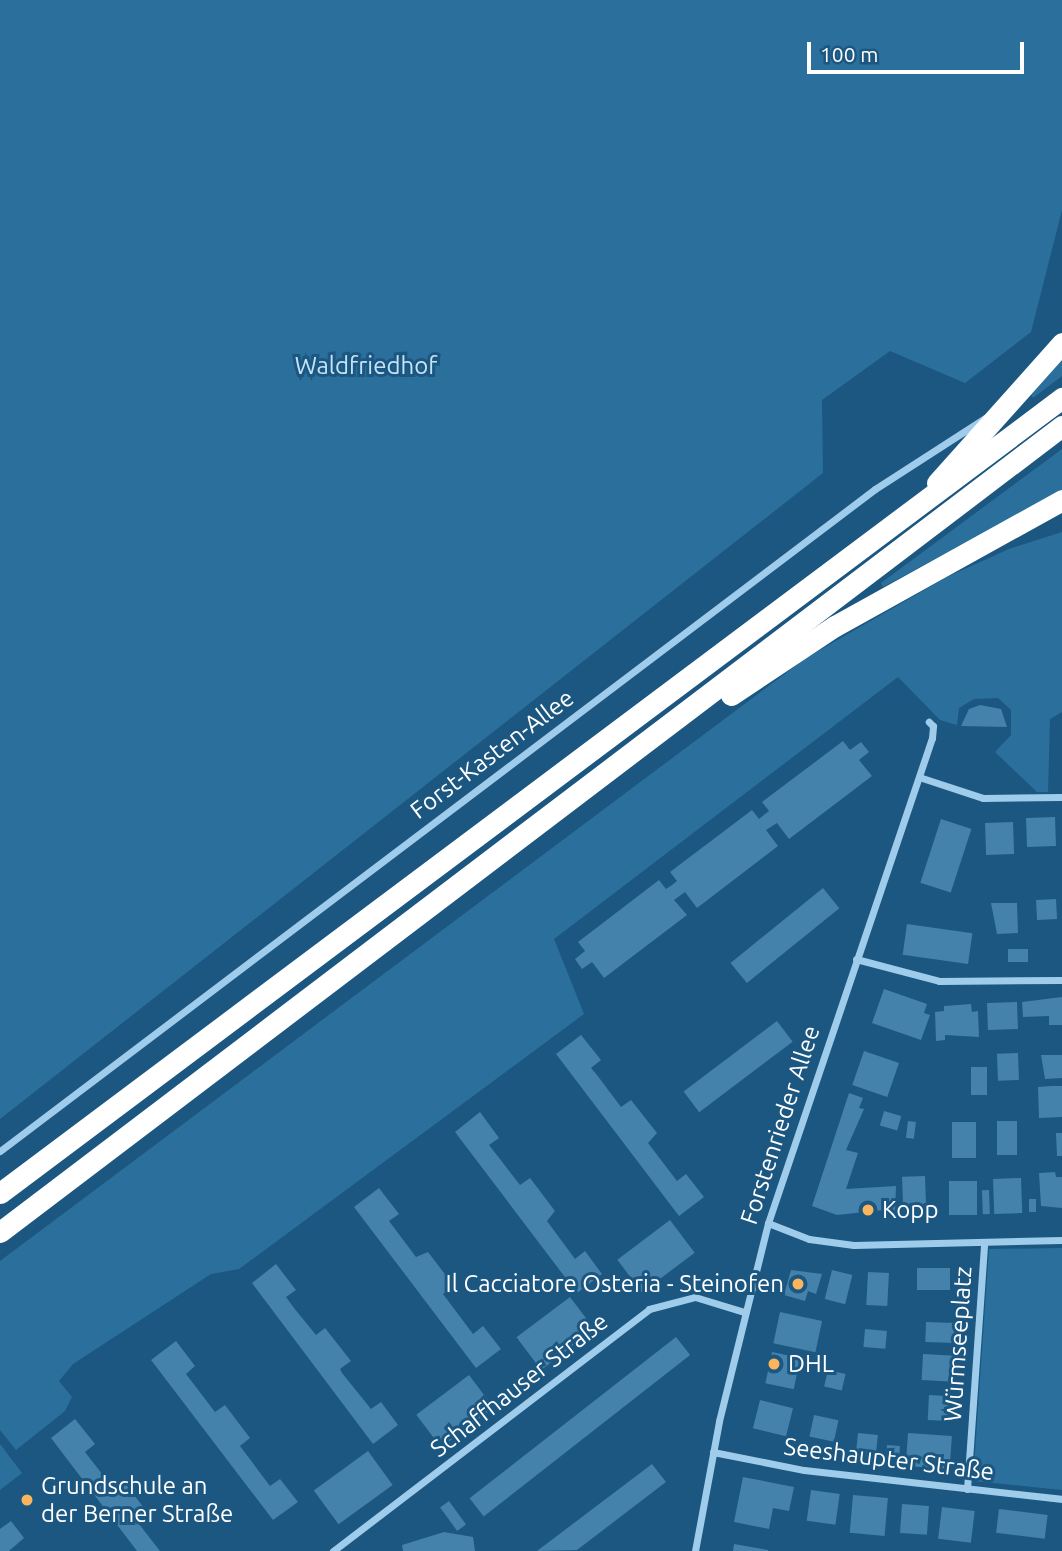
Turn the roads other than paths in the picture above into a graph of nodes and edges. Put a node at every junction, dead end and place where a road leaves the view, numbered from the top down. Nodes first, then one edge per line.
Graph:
1 (1062, 343) edge
2 (1062, 398) edge
3 (1015, 399) junction
4 (1062, 426) edge
5 (1062, 500) edge
6 (918, 507) junction
7 (1062, 519) edge
8 (1005, 533) junction
9 (929, 722) dead end
10 (672, 724) junction
11 (919, 778) junction
12 (1062, 797) edge
13 (856, 960) junction
14 (1062, 980) edge
15 (0, 1151) edge
16 (0, 1193) edge
17 (768, 1223) junction
18 (0, 1232) edge
19 (1062, 1240) edge
20 (984, 1243) junction
21 (744, 1312) junction
22 (713, 1452) junction
23 (967, 1489) junction
24 (1062, 1499) edge
25 (334, 1551) edge
26 (695, 1551) edge

1 - 3 highway
2 - 6 highway
3 - 6 highway
3 - 15 street, Forst-Kasten-Allee
4 - 10 highway
5 - 8 highway
6 - 16 highway
7 - 8 highway
8 - 10 highway
9 - 11 street, Forstenrieder Allee
10 - 18 highway
11 - 12 street
11 - 13 street, Forstenrieder Allee
13 - 14 street
13 - 17 street, Forstenrieder Allee
17 - 20 street
17 - 21 street, Forstenrieder Allee
19 - 20 street
20 - 23 street, Würmseeplatz
21 - 22 street, Forstenrieder Allee
21 - 25 street, Schaffhauser Straße
22 - 23 street, Seeshaupter Straße
22 - 26 street, Forstenrieder Allee
23 - 24 street, Seeshaupter Straße

